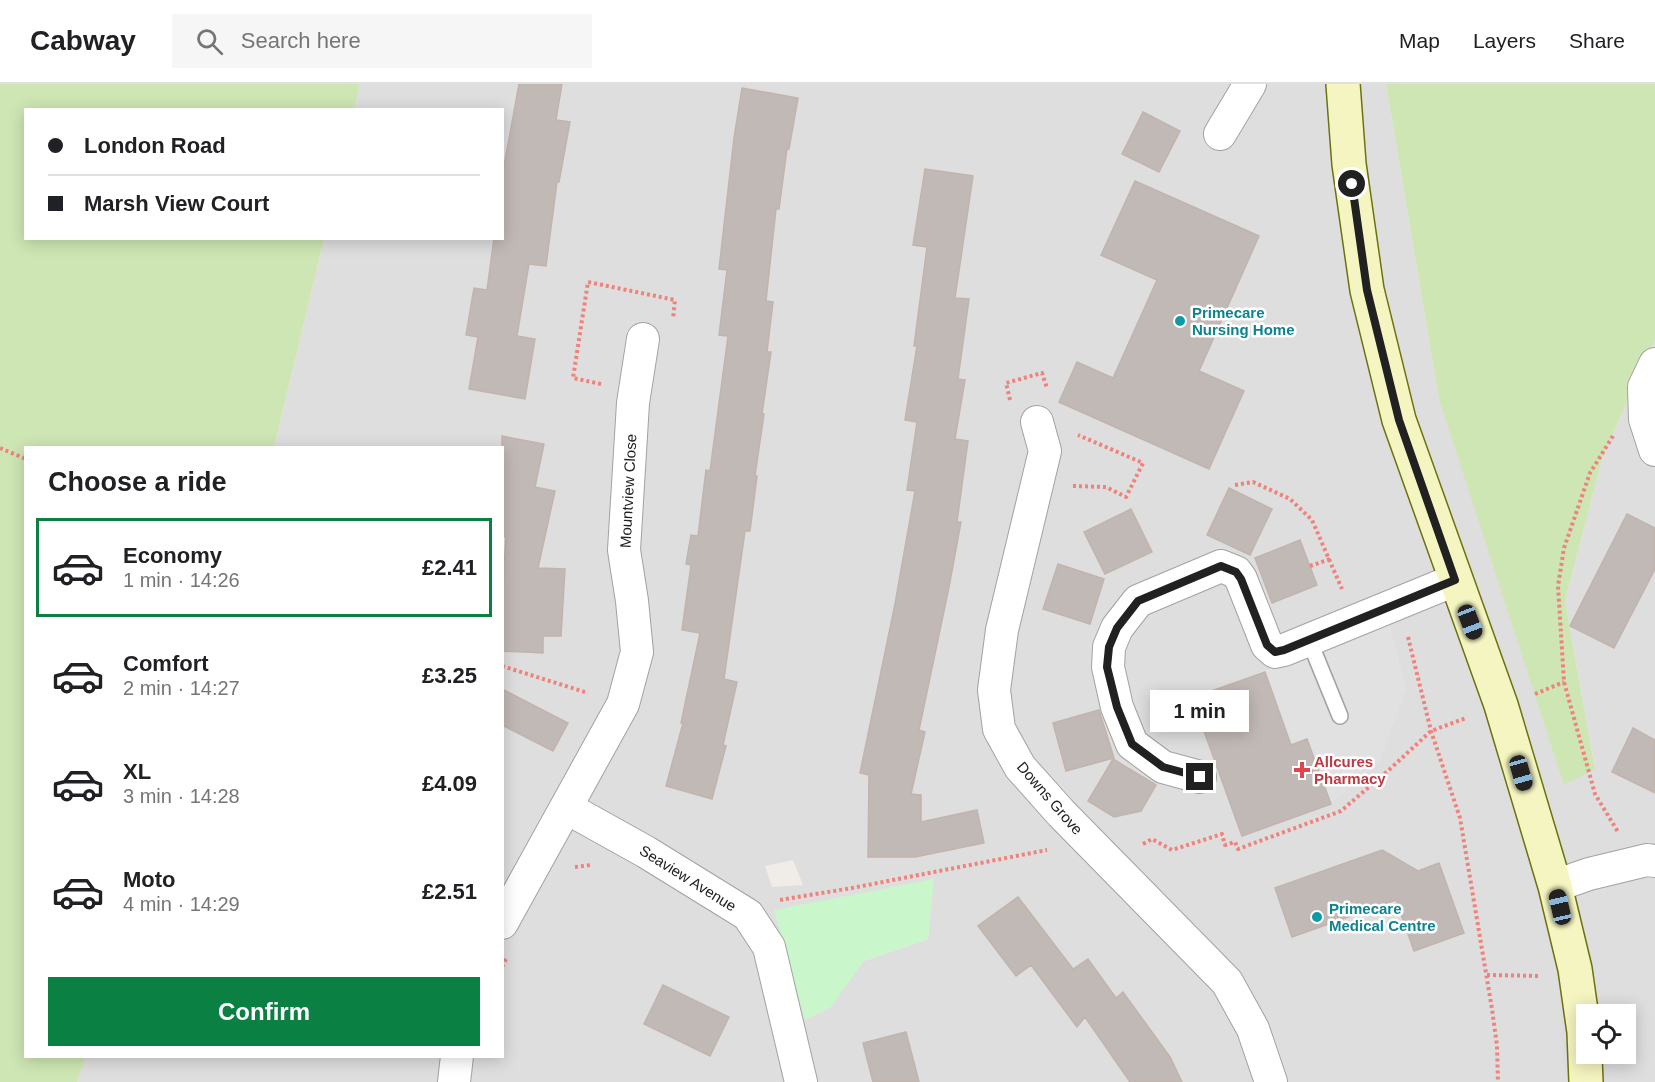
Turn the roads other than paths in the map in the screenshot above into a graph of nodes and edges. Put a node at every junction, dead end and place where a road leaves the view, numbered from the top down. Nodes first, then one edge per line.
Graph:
1 (1250, 84) edge
2 (1343, 84) edge
3 (1220, 134) dead end
4 (643, 339) dead end
5 (1655, 364) edge
6 (1037, 422) dead end
7 (1655, 450) edge
8 (1455, 580) junction
9 (1310, 640) junction
10 (1340, 716) dead end
11 (1200, 777) dead end
12 (567, 808) junction
13 (1655, 861) edge
14 (1555, 886) junction
15 (504, 919) edge
16 (457, 1058) edge
17 (454, 1082) edge
18 (801, 1082) edge
19 (1271, 1082) edge
20 (1586, 1082) edge

1 - 3 street
2 - 8 main road
4 - 12 street, Mountview Close
5 - 7 street
6 - 19 street, Downs Grove
8 - 9 street
8 - 14 main road
9 - 10 lane
9 - 11 street
12 - 15 street, Mountview Close
12 - 18 street, Seaview Avenue
13 - 14 street
14 - 20 main road
16 - 17 street

